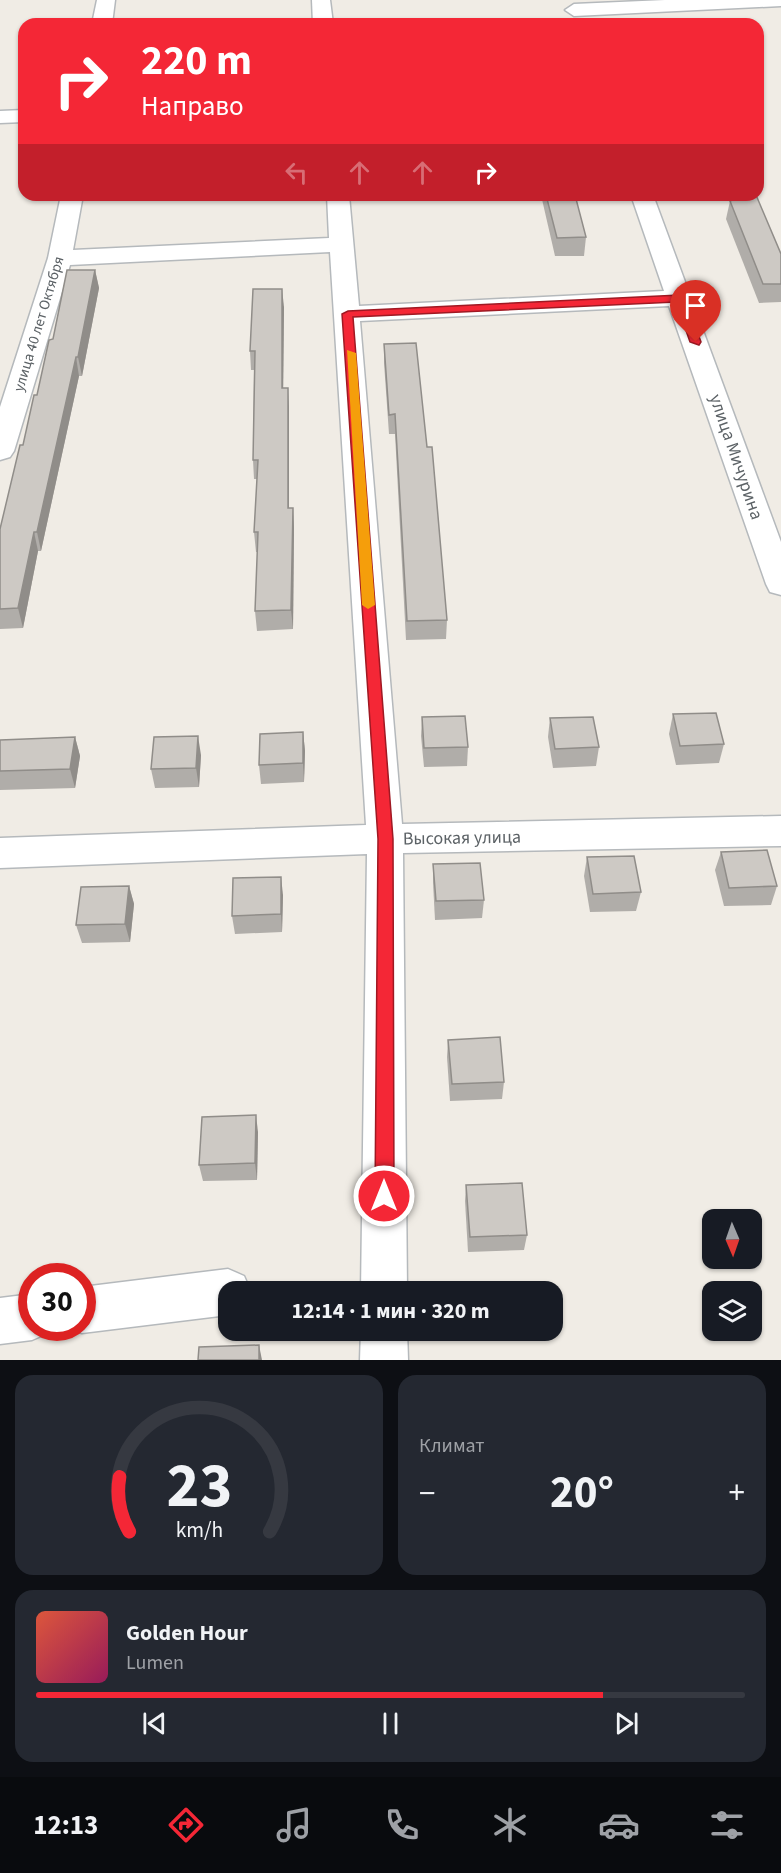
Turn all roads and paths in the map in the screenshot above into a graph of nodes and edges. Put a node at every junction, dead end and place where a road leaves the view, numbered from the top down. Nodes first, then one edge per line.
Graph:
1 (106, 0) edge
2 (321, 0) edge
3 (781, 0) edge
4 (575, 11) edge
5 (103, 18) edge
6 (322, 18) edge
7 (18, 116) edge
8 (0, 117) edge
9 (71, 201) edge
10 (339, 201) edge
11 (644, 201) edge
12 (343, 244) junction
13 (60, 258) junction
14 (680, 298) junction
15 (348, 314) junction
16 (0, 451) edge
17 (781, 584) edge
18 (781, 831) edge
19 (385, 839) junction
20 (0, 853) edge
21 (382, 1281) edge
22 (218, 1293) edge
23 (96, 1308) edge
24 (18, 1319) edge
25 (0, 1321) edge

1 - 5 street
2 - 6 street
3 - 4 street
7 - 8 street
9 - 13 street, улица 40 лет Октября
10 - 12 street
11 - 14 street, улица Мичурина
12 - 13 street
12 - 15 street
13 - 16 street, улица 40 лет Октября
14 - 15 street
14 - 17 street, улица Мичурина
15 - 19 street
18 - 19 street, Высокая улица
19 - 20 street, Высокая улица
19 - 21 street
22 - 23 street
24 - 25 street

